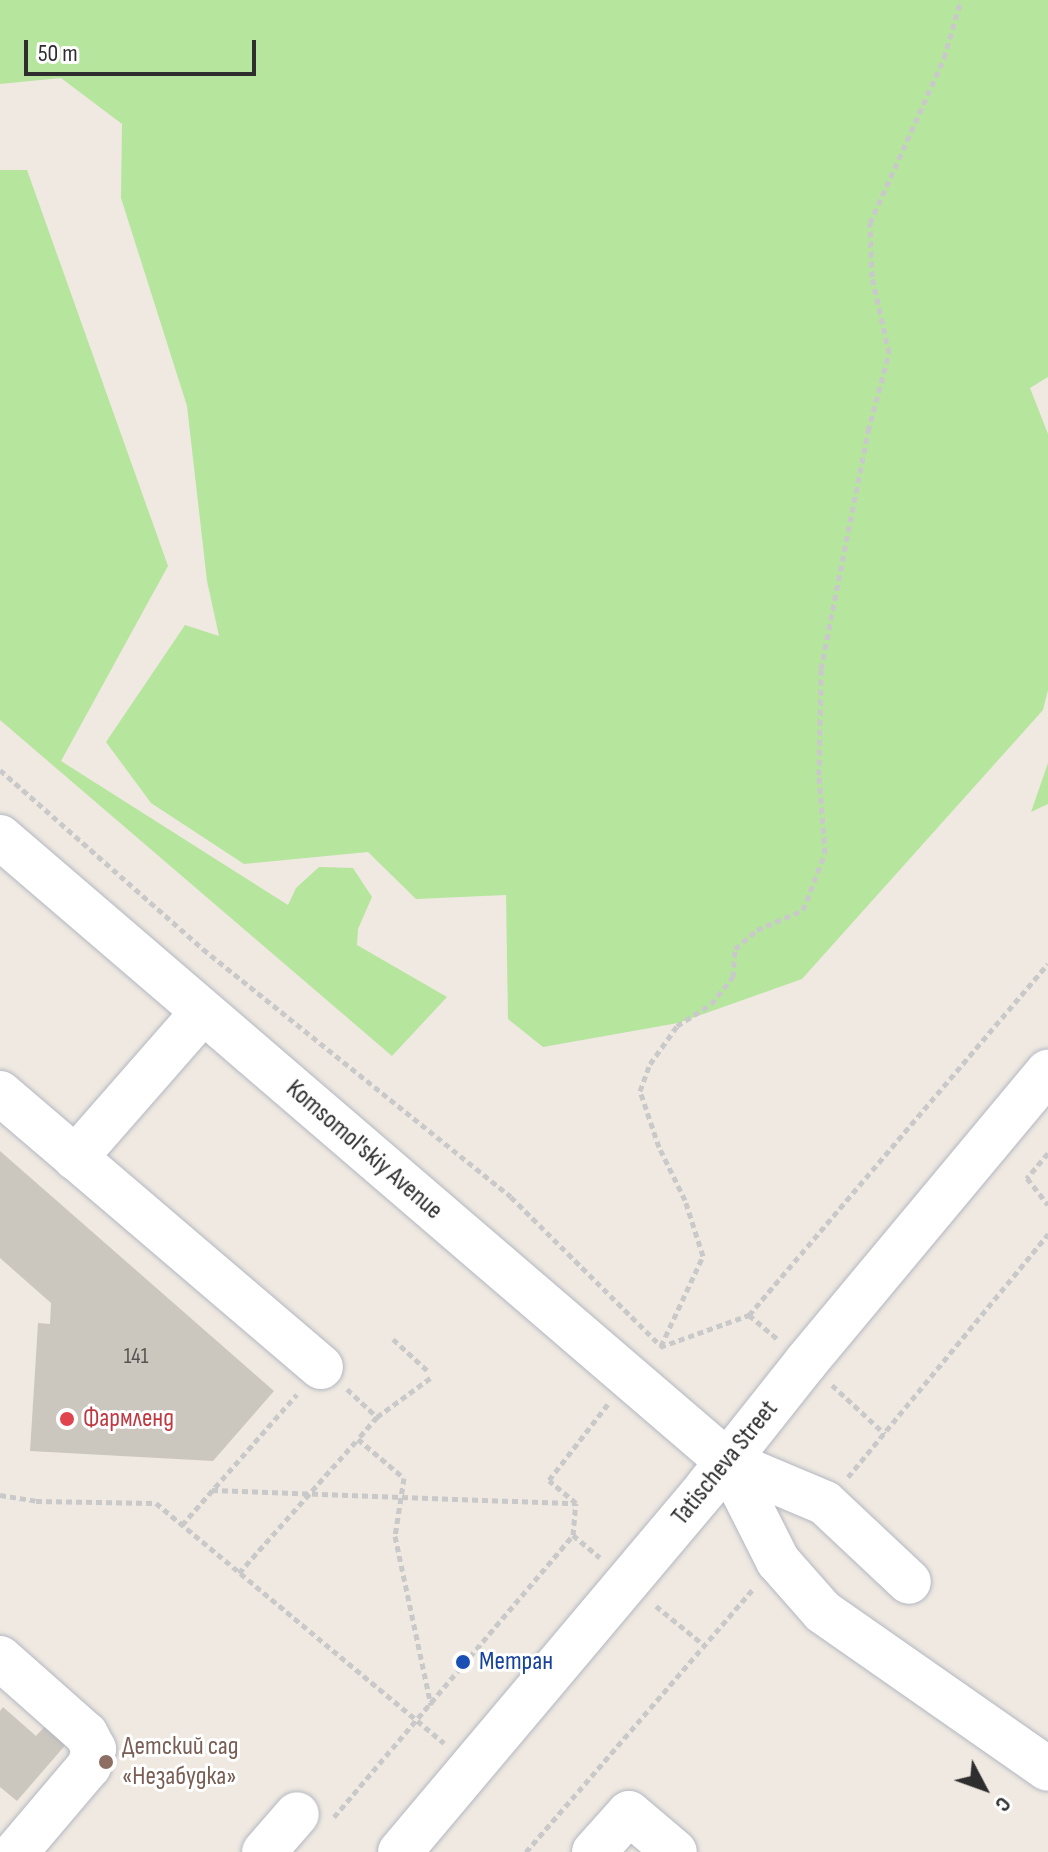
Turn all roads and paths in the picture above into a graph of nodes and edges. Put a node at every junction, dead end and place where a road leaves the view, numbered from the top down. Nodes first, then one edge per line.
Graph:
1 (961, 0) edge
2 (0, 770) edge
3 (0, 837) edge
4 (203, 1012) junction
5 (1048, 1072) edge
6 (0, 1093) edge
7 (1048, 1153) edge
8 (75, 1158) junction
9 (1048, 1205) edge
10 (393, 1339) dead end
11 (321, 1367) junction
12 (377, 1417) junction
13 (358, 1439) junction
14 (728, 1462) junction
15 (212, 1490) junction
16 (306, 1494) junction
17 (0, 1495) edge
18 (400, 1497) junction
19 (576, 1503) dead end
20 (182, 1525) junction
21 (239, 1573) junction
22 (909, 1582) dead end
23 (0, 1658) edge
24 (431, 1705) dead end
25 (471, 1766) junction
26 (1048, 1769) edge
27 (297, 1814) dead end
28 (16, 1852) edge
29 (264, 1852) edge
30 (400, 1852) edge
31 (594, 1852) edge
32 (675, 1852) edge

1 - 2 path
3 - 4 street, Komsomol'skiy Avenue
4 - 8 street
4 - 14 street, Komsomol'skiy Avenue
5 - 14 street, Tatischeva Street
6 - 8 street
7 - 9 path
8 - 11 street
10 - 12 path
11 - 12 path
11 - 15 path
12 - 13 path
13 - 16 path
13 - 18 path
14 - 22 street
14 - 25 street, Tatischeva Street
14 - 26 street
15 - 16 path
15 - 20 path
16 - 18 path
16 - 21 path
17 - 20 path
18 - 19 path
18 - 24 path
20 - 21 path
21 - 25 path
23 - 28 street
25 - 30 street, Tatischeva Street
27 - 29 street
31 - 32 street

